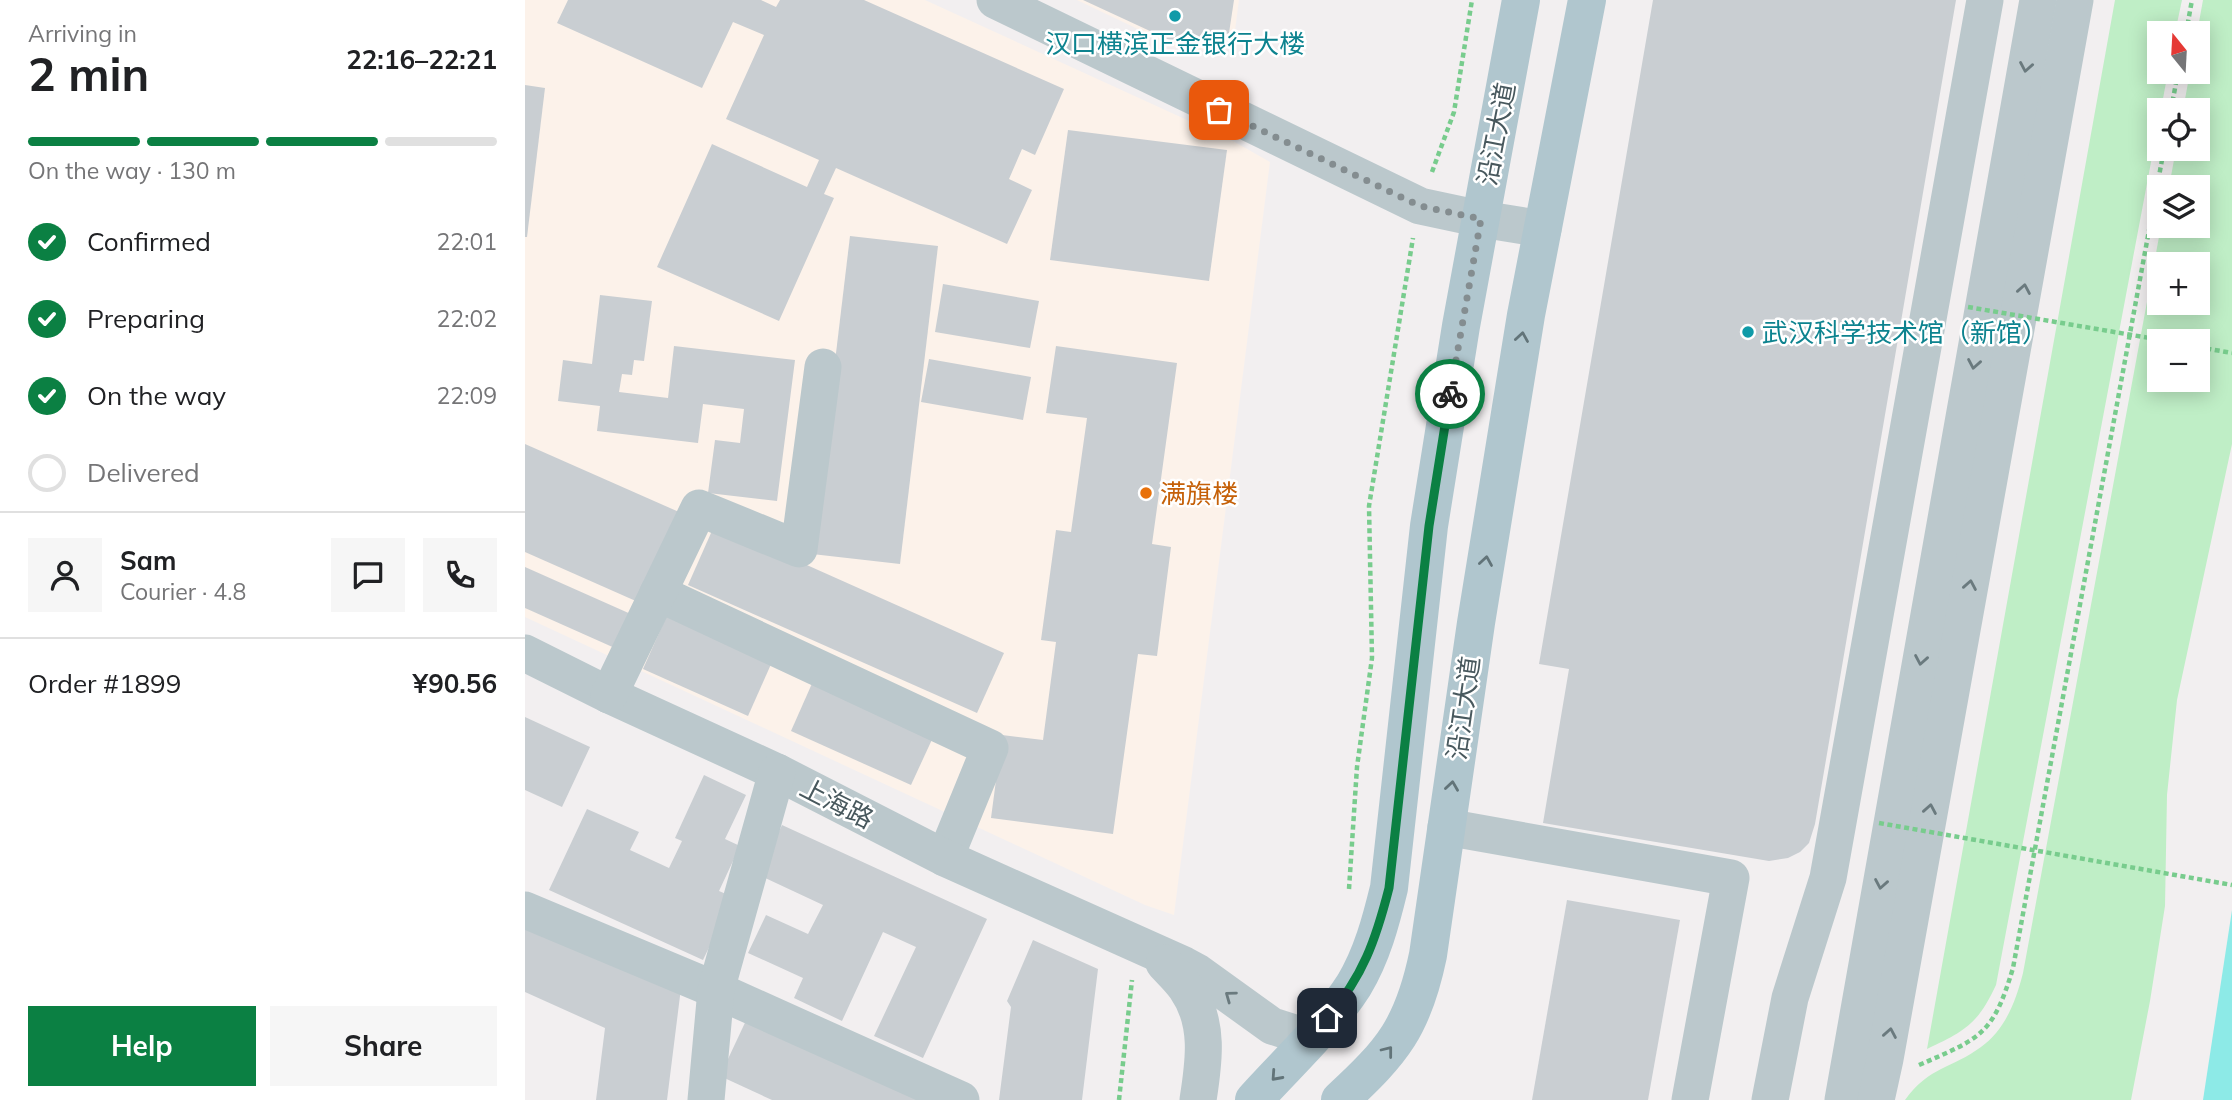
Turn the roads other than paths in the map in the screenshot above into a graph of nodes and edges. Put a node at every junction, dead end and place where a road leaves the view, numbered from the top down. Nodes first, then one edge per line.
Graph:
1 (995, 0) edge
2 (1521, 0) edge
3 (1587, 0) edge
4 (1985, 0) edge
5 (2038, 0) edge
6 (2075, 0) edge
7 (1481, 219) junction
8 (1543, 229) junction
9 (824, 367) dead end
10 (658, 593) junction
11 (525, 653) edge
12 (609, 695) junction
13 (777, 772) junction
14 (1446, 827) junction
15 (945, 858) junction
16 (525, 910) edge
17 (1145, 947) junction
18 (716, 990) junction
19 (1312, 1036) junction
20 (1878, 1091) edge
21 (706, 1100) edge
22 (961, 1100) edge
23 (1198, 1100) edge
24 (1254, 1100) edge
25 (1340, 1100) edge
26 (1690, 1100) edge
27 (1770, 1100) edge
28 (1843, 1100) edge

1 - 7 street
2 - 7 main road, 沿江大道
3 - 8 main road, 沿江大道
4 - 27 street
5 -> 28 street
20 -> 6 street
7 - 8 street
7 - 19 main road, 沿江大道
14 -> 8 main road, 沿江大道
9 - 10 street
10 - 12 street
10 - 15 street
11 - 12 street, 上海路
12 - 13 street, 上海路
13 - 15 street, 上海路
13 - 18 street
25 -> 14 main road, 沿江大道
14 - 26 street
15 - 17 street, 上海路
16 - 18 street
19 -> 17 street, 上海路
17 - 23 street, 上海路
18 - 21 street
18 - 22 street
19 -> 24 main road, 沿江大道

